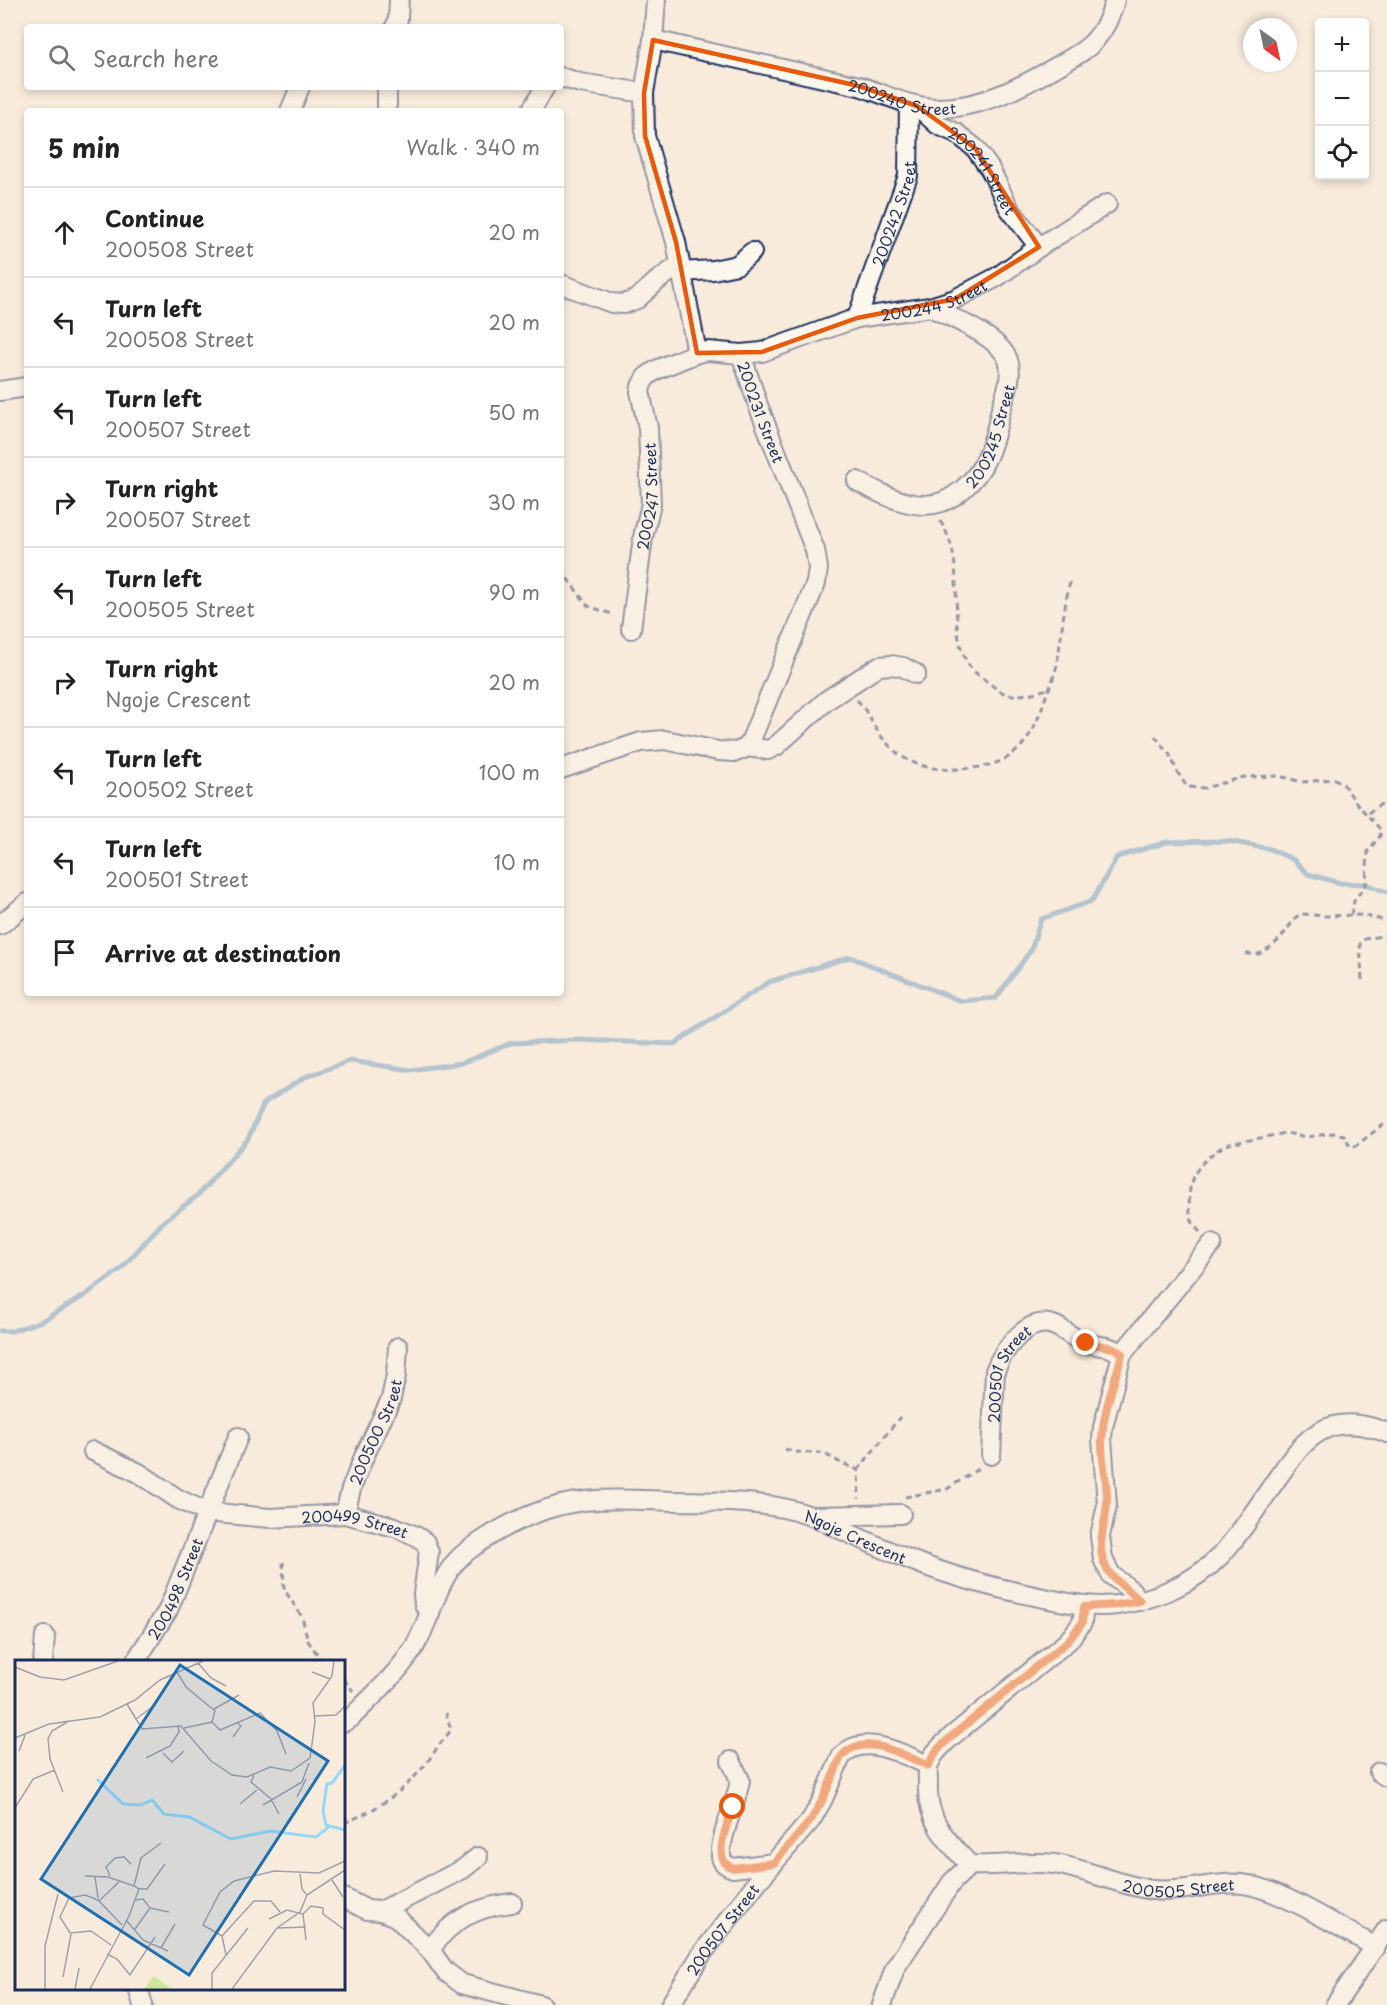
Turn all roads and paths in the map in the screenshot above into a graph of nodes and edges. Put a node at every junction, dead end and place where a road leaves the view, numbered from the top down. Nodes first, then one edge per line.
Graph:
1 (399, 0) edge
2 (656, 0) edge
3 (1115, 0) edge
4 (396, 24) edge
5 (653, 40) junction
6 (564, 78) edge
7 (299, 90) edge
8 (387, 90) edge
9 (543, 90) edge
10 (644, 93) junction
11 (387, 105) dead end
12 (913, 105) junction
13 (291, 108) edge
14 (533, 108) edge
15 (1107, 204) dead end
16 (1039, 247) junction
17 (752, 252) dead end
18 (680, 268) junction
19 (564, 285) edge
20 (930, 307) junction
21 (857, 318) junction
22 (697, 353) junction
23 (741, 354) junction
24 (24, 387) edge
25 (0, 391) edge
26 (857, 481) dead end
27 (929, 505) junction
28 (564, 574) edge
29 (1071, 579) dead end
30 (631, 625) joint
31 (915, 674) dead end
32 (1049, 689) junction
33 (839, 693) junction
34 (1155, 736) dead end
35 (748, 747) junction
36 (564, 768) edge
37 (1387, 800) edge
38 (1368, 813) junction
39 (24, 906) edge
40 (1351, 915) junction
41 (1387, 921) edge
42 (0, 926) edge
43 (1387, 935) edge
44 (1246, 954) dead end
45 (1362, 980) dead end
46 (1387, 1122) edge
47 (1212, 1244) joint
48 (398, 1347) dead end
49 (1122, 1354) junction
50 (900, 1417) dead end
51 (1387, 1433) edge
52 (238, 1437) dead end
53 (785, 1449) dead end
54 (93, 1451) dead end
55 (991, 1455) joint
56 (858, 1470) junction
57 (866, 1500) dead end
58 (900, 1506) joint
59 (206, 1512) junction
60 (345, 1514) junction
61 (811, 1516) junction
62 (283, 1562) dead end
63 (1140, 1601) junction
64 (1084, 1607) junction
65 (430, 1614) junction
66 (45, 1636) dead end
67 (43, 1660) edge
68 (136, 1660) edge
69 (322, 1660) edge
70 (446, 1713) dead end
71 (345, 1721) edge
72 (731, 1761) dead end
73 (928, 1766) junction
74 (345, 1823) edge
75 (478, 1857) dead end
76 (774, 1863) junction
77 (970, 1865) junction
78 (345, 1899) edge
79 (512, 1903) dead end
80 (381, 1911) junction
81 (1387, 1929) edge
82 (1376, 1947) junction
83 (430, 1950) junction
84 (138, 1990) edge
85 (144, 2005) edge
86 (541, 2005) edge
87 (670, 2005) edge
88 (882, 2005) edge
89 (1335, 2005) edge

1 - 4 street
2 - 5 street
3 - 12 street, 200240 Street
5 - 10 street
5 - 12 street, 200240 Street
6 - 10 street
7 - 13 street
8 - 11 street
9 - 14 street
10 - 18 street
12 - 16 street, 200241 Street
12 - 21 street, 200242 Street
15 - 16 street, 200244 Street
16 - 20 street, 200244 Street
17 - 18 street
18 - 19 street
18 - 22 street
20 - 21 street, 200244 Street
20 - 27 street, 200245 Street
21 - 23 street, 200244 Street
22 - 23 street, 200231 Street
22 - 30 street, 200247 Street
23 - 35 street, 200231 Street
24 - 25 street
26 - 27 street
27 - 32 path
28 - 30 path
29 - 32 path
31 - 33 street
32 - 33 path
33 - 35 street
34 - 38 path
35 - 36 street
37 - 38 path
38 - 40 path
39 - 42 street
40 - 41 path
40 - 44 path
43 - 45 path
46 - 47 path
47 - 49 street
48 - 60 street, 200500 Street
49 - 55 street, 200501 Street
49 - 63 street
50 - 56 path
51 - 63 street, Ngoje Crescent
52 - 59 street
53 - 56 path
54 - 59 street, 200499 Street
55 - 58 path
56 - 57 path
58 - 61 street
59 - 60 street, 200499 Street
59 - 68 street, 200498 Street
60 - 65 street, 200499 Street
61 - 64 street, Ngoje Crescent
61 - 65 street, Ngoje Crescent
62 - 69 path
63 - 64 street, Ngoje Crescent
64 - 73 street
65 - 71 street, Ngoje Crescent
66 - 67 street
70 - 74 path
72 - 76 street
73 - 76 street, 200507 Street
73 - 77 street
75 - 80 street
76 - 87 street, 200507 Street
77 - 82 street, 200505 Street
77 - 88 street
78 - 80 street
79 - 83 street
80 - 83 street
81 - 82 street
82 - 89 street
83 - 86 street
84 - 85 street

